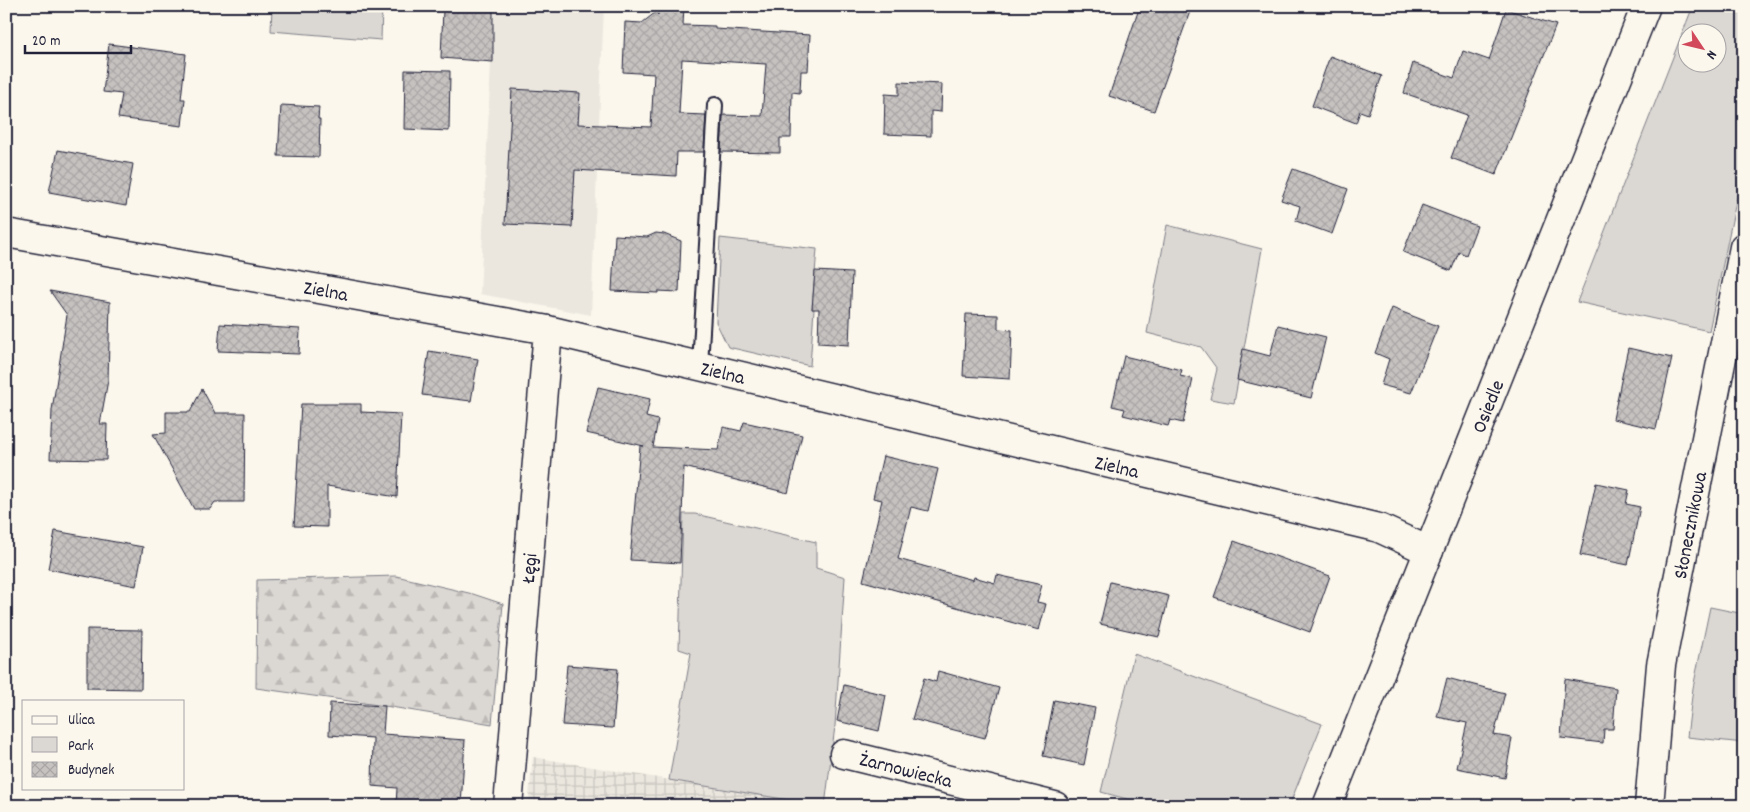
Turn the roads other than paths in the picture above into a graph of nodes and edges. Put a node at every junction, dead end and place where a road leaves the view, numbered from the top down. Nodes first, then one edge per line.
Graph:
1 (1646, 6) edge
2 (715, 106) dead end
3 (6, 233) edge
4 (1744, 247) edge
5 (548, 330) junction
6 (700, 366) junction
7 (1429, 551) junction
8 (844, 754) dead end
9 (508, 806) edge
10 (1055, 806) edge
11 (1327, 806) edge
12 (1648, 806) edge

1 - 7 street, Osiedle
2 - 6 lane
3 - 5 street, Zielna
4 - 12 street, Słonecznikowa
5 - 6 street, Zielna
5 - 9 street, Łęgi
6 - 7 street, Zielna
7 - 11 street, Osiedle
8 - 10 street, Żarnowiecka

